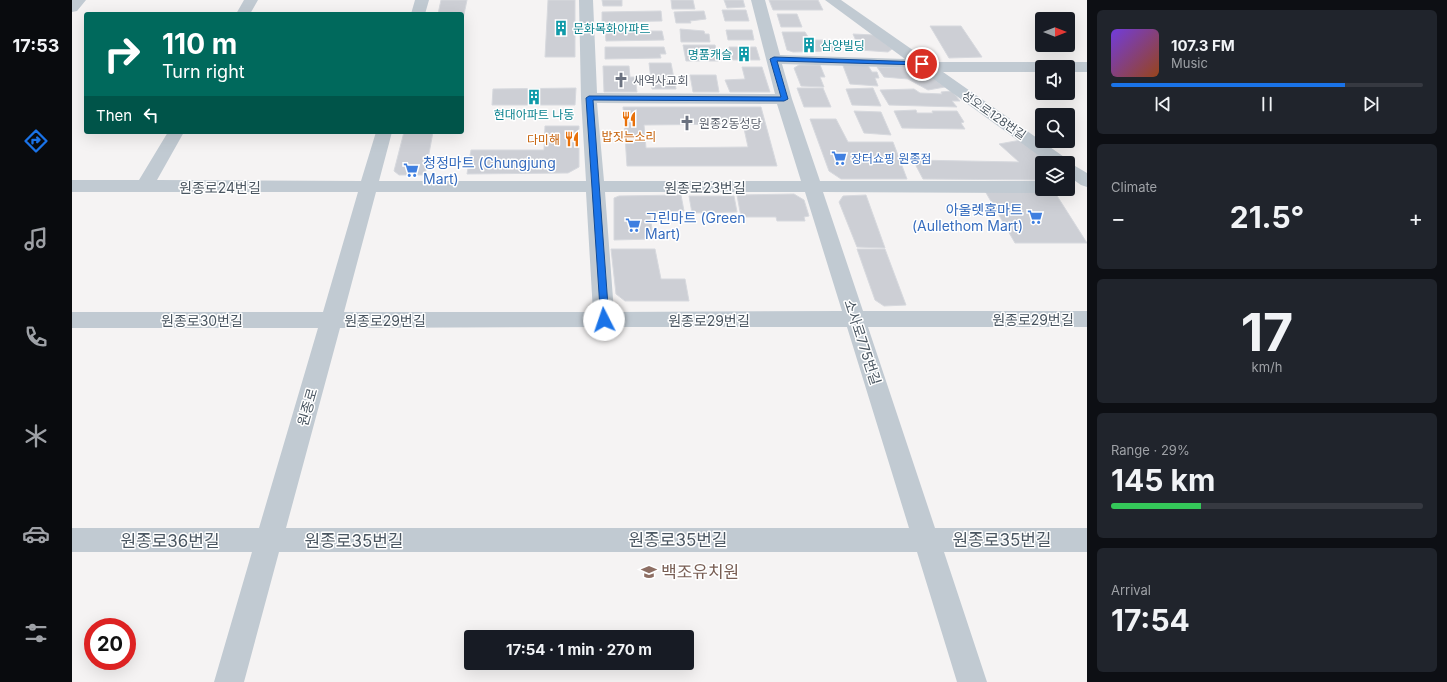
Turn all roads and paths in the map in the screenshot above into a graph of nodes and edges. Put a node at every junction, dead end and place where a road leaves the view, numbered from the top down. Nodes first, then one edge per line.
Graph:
1 (79, 0) edge
2 (251, 0) edge
3 (422, 0) edge
4 (586, 0) edge
5 (758, 0) edge
6 (832, 0) edge
7 (72, 8) edge
8 (244, 12) edge
9 (419, 12) edge
10 (774, 59) junction
11 (924, 65) junction
12 (1087, 67) edge
13 (589, 98) junction
14 (784, 99) junction
15 (175, 134) edge
16 (383, 134) edge
17 (1052, 156) edge
18 (1075, 173) edge
19 (1087, 181) edge
20 (72, 186) edge
21 (145, 186) junction
22 (369, 187) junction
23 (595, 187) junction
24 (813, 187) junction
25 (1035, 187) edge
26 (1075, 187) edge
27 (1087, 187) edge
28 (856, 319) junction
29 (1087, 319) edge
30 (72, 320) edge
31 (331, 320) junction
32 (604, 320) junction
33 (72, 540) edge
34 (925, 540) junction
35 (1087, 540) edge
36 (269, 541) junction
37 (229, 682) edge
38 (972, 682) edge

1 - 7 street
2 - 8 street
3 - 9 street
4 - 13 street
5 - 10 street, 소사로775번길
6 - 11 street, 성오로128번길
10 - 11 street, 성오로128번길
10 - 14 street, 소사로775번길
11 - 12 street, 성오로128번길
11 - 17 street, 성오로128번길
13 - 14 street
13 - 23 street
14 - 24 street, 소사로775번길
15 - 21 street
16 - 22 street, 원종로
18 - 19 street
20 - 21 street, 원종로24번길
21 - 22 street, 원종로24번길
22 - 23 street, 원종로23번길
22 - 31 street, 원종로
23 - 24 street, 원종로23번길
23 - 32 street
24 - 25 street, 원종로23번길
24 - 28 street, 소사로775번길
26 - 27 street
28 - 29 street, 원종로29번길
28 - 32 street, 원종로29번길
28 - 34 street, 소사로775번길
30 - 31 street, 원종로30번길
31 - 32 street, 원종로29번길
31 - 36 street, 원종로
33 - 36 street, 원종로36번길
34 - 35 street, 원종로35번길
34 - 36 street, 원종로35번길
34 - 38 street, 소사로775번길
36 - 37 street, 원종로

